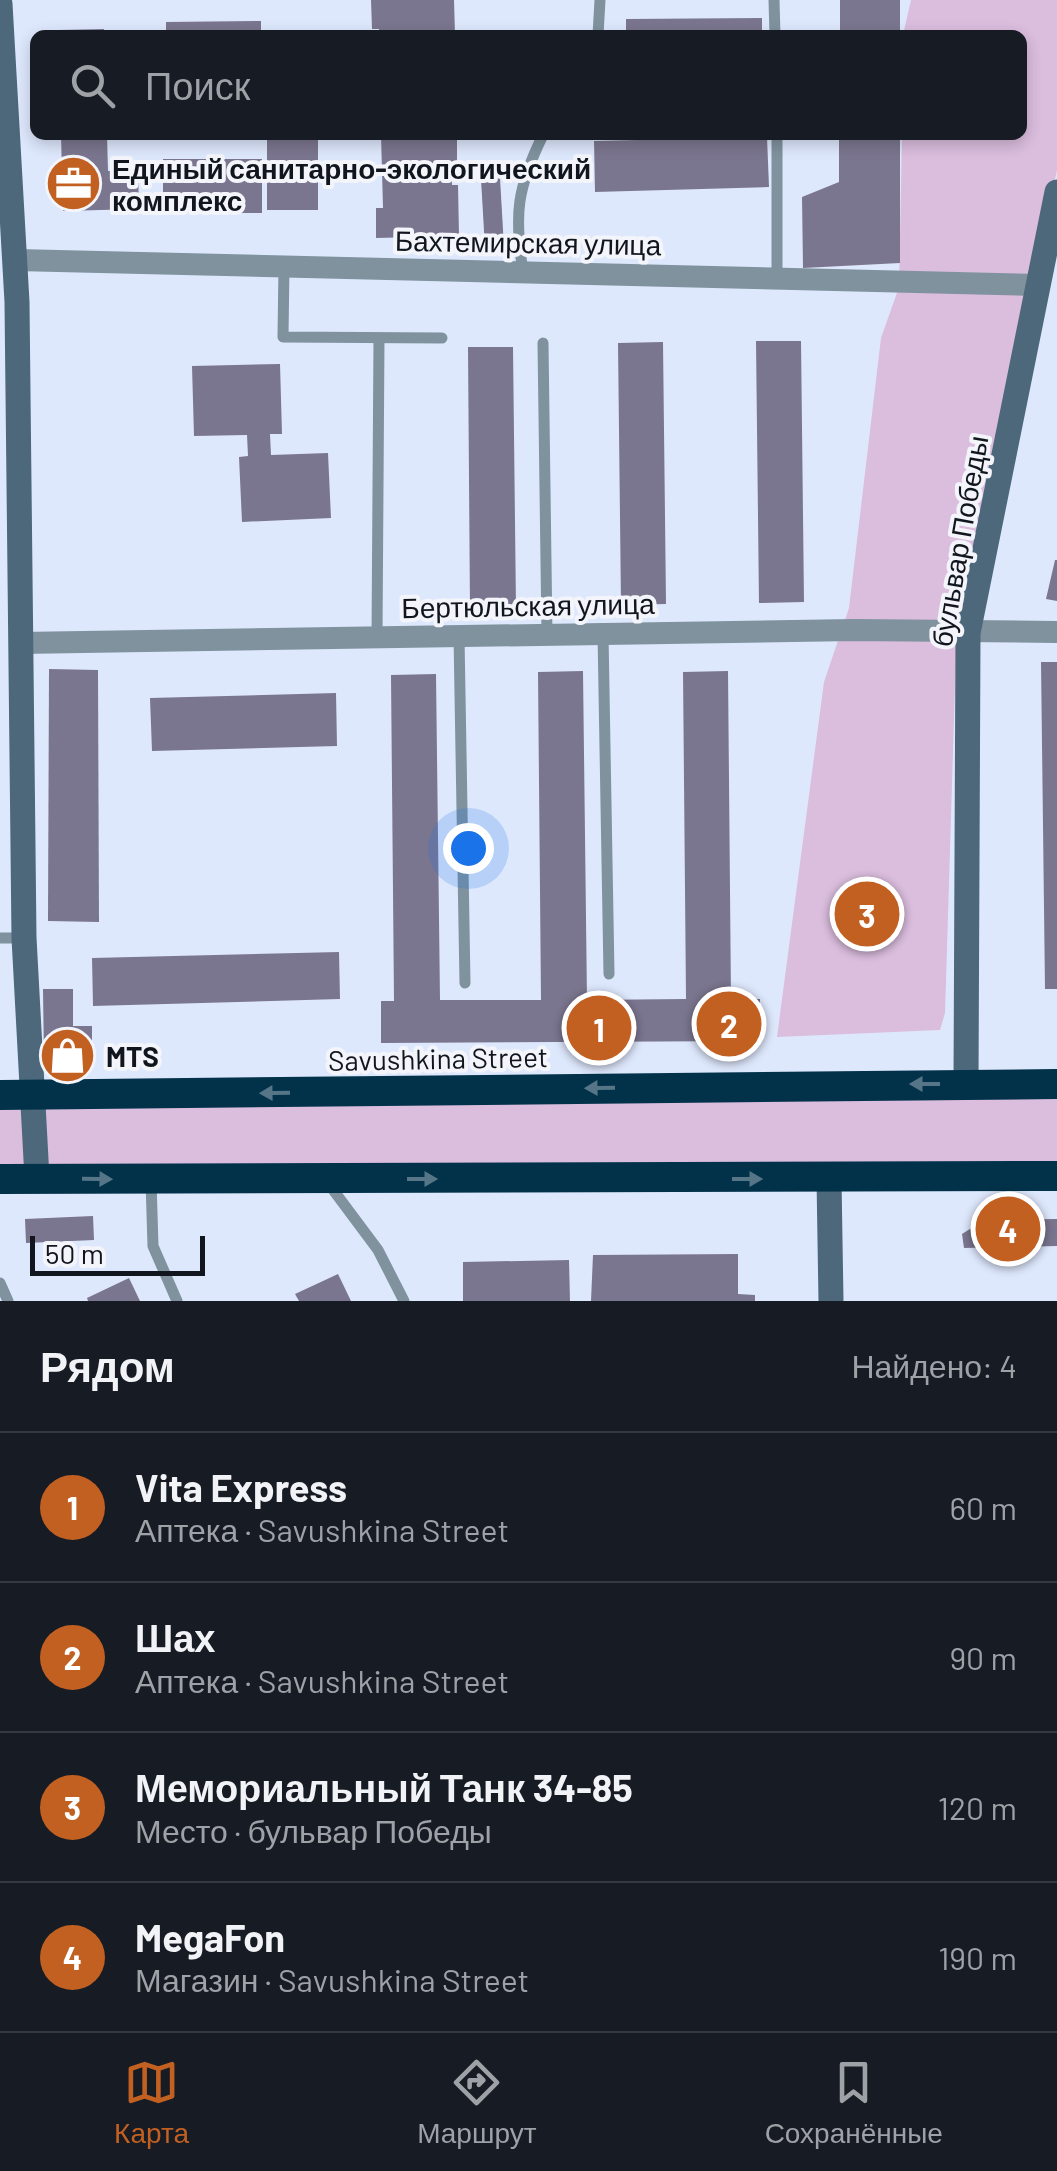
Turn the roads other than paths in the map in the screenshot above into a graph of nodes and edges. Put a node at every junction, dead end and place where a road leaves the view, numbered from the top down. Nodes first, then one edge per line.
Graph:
1 (600, 0) edge
2 (774, 0) edge
3 (0, 4) edge
4 (598, 30) edge
5 (774, 30) edge
6 (3, 99) edge
7 (542, 140) edge
8 (777, 140) edge
9 (1057, 192) edge
10 (16, 260) junction
11 (284, 266) junction
12 (523, 272) junction
13 (777, 277) junction
14 (1048, 287) edge
15 (9, 301) edge
16 (380, 338) junction
17 (442, 338) dead end
18 (544, 343) dead end
19 (1057, 632) edge
20 (968, 633) junction
21 (602, 634) junction
22 (547, 635) junction
23 (458, 636) junction
24 (377, 637) junction
25 (15, 643) junction
26 (12, 938) edge
27 (609, 974) dead end
28 (465, 984) dead end
29 (966, 1084) junction
30 (1057, 1084) edge
31 (32, 1094) junction
32 (0, 1095) edge
33 (1057, 1176) edge
34 (37, 1178) junction
35 (0, 1179) edge
36 (830, 1179) junction
37 (151, 1180) junction
38 (325, 1180) junction
39 (0, 1283) edge
40 (8, 1301) edge
41 (177, 1301) edge
42 (404, 1301) edge
43 (832, 1301) edge

1 - 4 lane
2 - 5 lane
3 - 6 street
6 - 10 street
7 - 12 lane
8 - 13 lane
9 - 14 street, бульвар Победы
10 - 11 street, Бахтемирская улица
10 - 15 street
11 - 12 street, Бахтемирская улица
11 - 16 lane
12 - 13 street, Бахтемирская улица
13 - 14 street, Бахтемирская улица
14 - 20 street, бульвар Победы
15 - 25 street
16 - 17 lane
16 - 24 lane
18 - 22 lane
19 - 20 street, Бертюльская улица
20 - 21 street, Бертюльская улица
20 - 29 street, бульвар Победы
21 - 22 street, Бертюльская улица
21 - 27 lane
22 - 23 street, Бертюльская улица
23 - 24 street, Бертюльская улица
23 - 28 lane
24 - 25 street, Бертюльская улица
25 - 26 street
26 - 31 street
29 - 30 highway, Savushkina Street
29 -> 31 highway, Savushkina Street
31 - 32 highway, Savushkina Street
31 - 34 street
33 - 36 highway
34 - 35 highway
34 -> 37 highway
38 -> 36 highway
36 - 43 street
37 - 38 highway
37 - 41 lane
38 - 42 lane
39 - 40 lane

